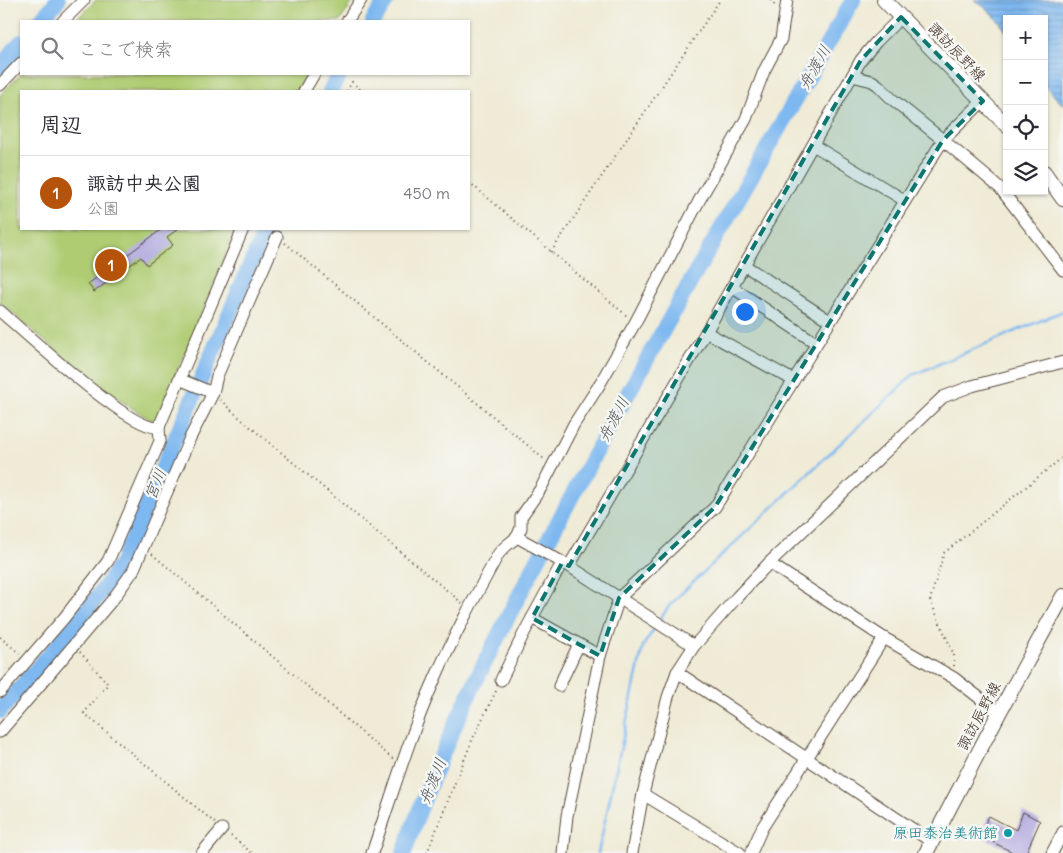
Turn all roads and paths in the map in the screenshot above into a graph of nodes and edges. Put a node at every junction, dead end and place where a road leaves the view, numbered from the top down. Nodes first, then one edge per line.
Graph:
1 (84, 0) edge
2 (361, 0) edge
3 (720, 0) edge
4 (787, 0) edge
5 (892, 8) edge
6 (64, 20) edge
7 (348, 20) edge
8 (20, 65) edge
9 (313, 75) edge
10 (852, 76) junction
11 (0, 85) edge
12 (305, 90) edge
13 (348, 90) edge
14 (361, 90) edge
15 (983, 101) junction
16 (1003, 122) edge
17 (943, 140) junction
18 (813, 144) junction
19 (1048, 178) edge
20 (470, 183) edge
21 (1063, 199) edge
22 (904, 200) junction
23 (243, 230) edge
24 (277, 237) joint
25 (551, 252) junction
26 (744, 265) junction
27 (1063, 270) edge
28 (732, 288) junction
29 (0, 311) edge
30 (635, 322) junction
31 (830, 322) junction
32 (706, 332) junction
33 (816, 343) junction
34 (1063, 362) edge
35 (183, 380) junction
36 (793, 380) junction
37 (211, 392) junction
38 (159, 427) junction
39 (1063, 457) edge
40 (552, 465) junction
41 (520, 538) junction
42 (144, 547) junction
43 (563, 563) junction
44 (770, 563) junction
45 (1063, 596) edge
46 (618, 598) junction
47 (468, 608) junction
48 (532, 618) junction
49 (0, 637) edge
50 (884, 638) junction
51 (579, 644) junction
52 (75, 645) junction
53 (694, 646) junction
54 (600, 656) junction
55 (27, 660) junction
56 (677, 672) junction
57 (954, 678) junction
58 (501, 680) joint
59 (558, 686) dead end
60 (0, 692) edge
61 (999, 713) junction
62 (0, 732) edge
63 (806, 759) junction
64 (401, 767) junction
65 (643, 794) junction
66 (222, 829) junction
67 (1063, 832) edge
68 (929, 848) edge
69 (202, 853) edge
70 (252, 853) edge
71 (372, 853) edge
72 (427, 853) edge
73 (562, 853) edge
74 (632, 853) edge
75 (740, 853) edge
76 (751, 853) edge
77 (1052, 853) edge

1 - 6 street
2 - 7 street
3 - 25 path
4 - 30 street
5 - 10 street
5 - 15 main road, 諏訪辰野線
8 - 11 street
9 - 12 street
10 - 17 street
10 - 18 street
13 - 14 path
15 - 16 main road, 諏訪辰野線
15 - 17 street
17 - 22 street
17 - 27 street
18 - 22 street
18 - 26 street
19 - 21 main road
20 - 25 path
22 - 31 street
23 - 35 street
24 - 37 street
24 - 40 path
25 - 30 path
26 - 28 street
26 - 31 street
28 - 32 street
28 - 33 street
29 - 38 street
30 - 40 street
31 - 33 street
32 - 36 street
32 - 43 street
33 - 36 street
34 - 44 street
35 - 37 street
35 - 38 street
36 - 46 street
37 - 42 street
37 - 47 path
38 - 55 street
39 - 57 path
40 - 41 street
41 - 43 street
41 - 47 street
42 - 52 street
42 - 64 path
43 - 46 street
43 - 48 street
44 - 50 street
44 - 53 street
45 - 61 main road, 諏訪辰野線
46 - 53 street
46 - 54 street
47 - 64 street
48 - 51 street
48 - 58 street
49 - 55 path
50 - 57 street
50 - 63 street
51 - 54 street
51 - 59 street
52 - 62 street
52 - 66 path
53 - 56 street
54 - 73 street
55 - 60 street
56 - 63 street
56 - 65 street
57 - 61 street
58 - 72 path
61 - 68 main road, 諏訪辰野線
63 - 68 street
63 - 76 street
64 - 71 street
65 - 74 street
65 - 75 street
66 - 69 street
66 - 70 path
67 - 77 street

